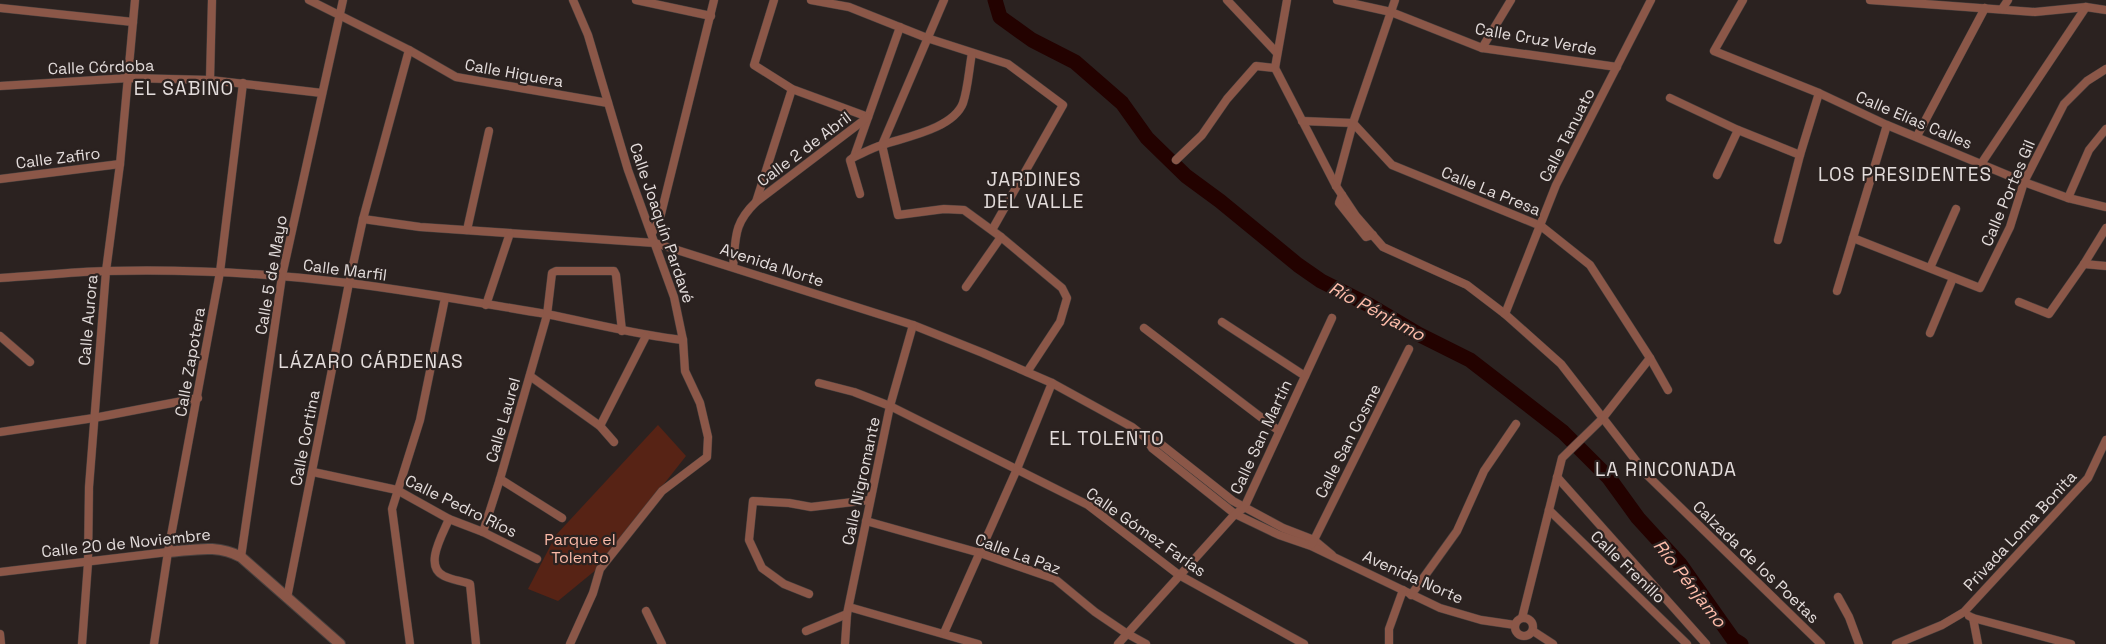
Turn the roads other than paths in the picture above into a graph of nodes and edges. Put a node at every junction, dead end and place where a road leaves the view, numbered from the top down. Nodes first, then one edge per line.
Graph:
1 (135, 0) edge
2 (212, 0) edge
3 (309, 0) edge
4 (343, 0) edge
5 (573, 0) edge
6 (636, 0) edge
7 (714, 0) edge
8 (774, 0) edge
9 (811, 0) edge
10 (944, 0) edge
11 (1226, 0) edge
12 (1287, 0) edge
13 (1337, 0) edge
14 (1395, 0) edge
15 (1510, 0) edge
16 (1651, 0) edge
17 (1743, 0) edge
18 (1870, 0) edge
19 (2008, 0) edge
20 (0, 8) edge
21 (1985, 8) junction
22 (2086, 8) junction
23 (2002, 9) junction
24 (2106, 10) edge
25 (1391, 12) junction
26 (711, 16) junction
27 (340, 17) junction
28 (133, 22) junction
29 (900, 28) junction
30 (927, 38) junction
31 (1482, 48) junction
32 (409, 50) junction
33 (1277, 52) junction
34 (972, 53) junction
35 (1617, 67) junction
36 (1275, 68) junction
37 (2106, 68) edge
38 (129, 78) junction
39 (210, 80) junction
40 (243, 83) junction
41 (0, 86) edge
42 (792, 89) junction
43 (322, 93) junction
44 (1819, 93) junction
45 (1670, 98) dead end
46 (608, 103) junction
47 (868, 117) junction
48 (1302, 120) junction
49 (1353, 123) junction
50 (1887, 126) junction
51 (2106, 129) edge
52 (1738, 130) junction
53 (488, 131) dead end
54 (1917, 136) junction
55 (882, 145) junction
56 (1800, 155) junction
57 (852, 159) junction
58 (1176, 160) dead end
59 (120, 164) junction
60 (1981, 164) junction
61 (1717, 175) dead end
62 (0, 179) edge
63 (2024, 182) junction
64 (1336, 186) junction
65 (860, 194) dead end
66 (2068, 198) junction
67 (756, 202) junction
68 (2106, 207) edge
69 (1956, 209) dead end
70 (363, 219) junction
71 (1541, 226) junction
72 (2106, 228) edge
73 (468, 230) junction
74 (992, 230) junction
75 (510, 233) junction
76 (652, 233) junction
77 (1001, 237) junction
78 (1853, 238) junction
79 (1778, 240) dead end
80 (655, 243) junction
81 (2084, 264) junction
82 (2106, 266) edge
83 (733, 267) junction
84 (1930, 268) junction
85 (106, 271) junction
86 (220, 272) junction
87 (282, 276) junction
88 (0, 278) edge
89 (1953, 278) junction
90 (349, 283) junction
91 (966, 287) dead end
92 (1837, 291) dead end
93 (445, 298) junction
94 (2019, 302) dead end
95 (486, 305) junction
96 (547, 314) junction
97 (1506, 314) junction
98 (1332, 318) dead end
99 (1222, 322) dead end
100 (913, 325) junction
101 (1144, 328) dead end
102 (622, 331) junction
103 (1930, 333) dead end
104 (0, 336) edge
105 (646, 336) junction
106 (683, 340) junction
107 (1409, 349) dead end
108 (1650, 358) junction
109 (30, 362) dead end
110 (1027, 372) junction
111 (530, 376) junction
112 (1305, 376) junction
113 (819, 383) dead end
114 (1052, 383) junction
115 (1668, 390) dead end
116 (198, 398) junction
117 (890, 406) junction
118 (94, 418) junction
119 (1602, 419) junction
120 (1516, 424) dead end
121 (600, 426) junction
122 (1279, 431) junction
123 (0, 432) edge
124 (1146, 438) junction
125 (2106, 440) edge
126 (614, 442) dead end
127 (1017, 469) junction
128 (312, 472) junction
129 (1557, 477) junction
130 (500, 479) junction
131 (397, 490) junction
132 (870, 500) junction
133 (1244, 508) junction
134 (1549, 510) junction
135 (1235, 514) junction
136 (562, 518) dead end
137 (449, 519) junction
138 (866, 521) junction
139 (482, 532) junction
140 (1313, 543) junction
141 (168, 552) junction
142 (980, 554) junction
143 (241, 557) junction
144 (538, 559) dead end
145 (88, 563) junction
146 (0, 572) edge
147 (1179, 575) junction
148 (1404, 590) junction
149 (809, 594) dead end
150 (1411, 595) junction
151 (1838, 597) dead end
152 (287, 598) junction
153 (848, 610) junction
154 (646, 611) dead end
155 (1964, 612) junction
156 (1522, 618) junction
157 (1973, 618) junction
158 (1515, 624) junction
159 (806, 631) dead end
160 (1533, 631) junction
161 (944, 633) junction
162 (1126, 633) junction
163 (82, 644) edge
164 (154, 644) edge
165 (340, 644) edge
166 (410, 644) edge
167 (476, 644) edge
168 (570, 644) edge
169 (662, 644) edge
170 (845, 644) edge
171 (978, 644) edge
172 (1118, 644) edge
173 (1146, 644) edge
174 (1304, 644) edge
175 (1389, 644) edge
176 (1552, 644) edge
177 (1687, 644) edge
178 (1706, 644) edge
179 (1820, 644) edge
180 (1859, 644) edge
181 (1896, 644) edge
182 (1978, 644) edge
183 (2071, 644) edge

1 - 28 street, Calle Aurora
2 - 39 street
3 - 27 street, Calle Higuera
4 - 27 street, Calle 5 de Mayo
5 - 46 street, Calle Joaquín Pardavé
6 - 26 street
7 - 26 street
8 - 42 street
9 - 29 street
10 - 30 street
11 - 33 street
12 - 33 street
13 - 25 street, Calle Cruz Verde
14 - 25 street
15 - 31 street
16 - 35 street, Calle Tanuato
17 - 44 street, Calle Elías Calles
18 - 21 street
19 - 23 street
20 - 28 street
21 - 23 street
21 - 54 street
22 - 23 street
22 - 24 street
22 - 60 street
25 - 31 street, Calle Cruz Verde
25 - 49 street
26 - 76 street
27 - 32 street, Calle Higuera
27 - 43 street, Calle 5 de Mayo
28 - 38 street, Calle Aurora
29 - 30 street
29 - 47 street, Calle 2 de Abril
30 - 34 street
30 - 55 street
31 - 35 street, Calle Cruz Verde
32 - 46 street, Calle Higuera
32 - 70 street, Calle Cortina
33 - 36 street
34 - 55 street
34 - 74 street
35 - 71 street, Calle Tanuato
36 - 48 street, Calzada de los Poetas
36 - 58 street
37 - 63 street, Calle Portes Gil
38 - 39 street, Calle Córdoba
38 - 41 street, Calle Córdoba
38 - 59 street, Calle Aurora
39 - 40 street, Calle Córdoba
40 - 43 street, Calle Córdoba
40 - 86 street, Calle Zapotera
42 - 47 street
42 - 67 street
43 - 87 street, Calle 5 de Mayo
44 - 50 street, Calle Elías Calles
44 - 56 street
45 - 52 street
46 - 76 street, Calle Joaquín Pardavé
47 - 57 street, Calle 2 de Abril
47 - 67 street, Calle 2 de Abril
48 - 49 street
48 - 64 street, Calzada de los Poetas
49 - 64 street
49 - 71 street, Calle La Presa
50 - 54 street, Calle Elías Calles
50 - 78 street
51 - 66 street
52 - 56 street
52 - 61 street
53 - 73 street
54 - 60 street, Calle Elías Calles
55 - 57 street
55 - 74 street
56 - 79 street
57 - 65 street
59 - 62 street, Calle Zafiro
59 - 85 street, Calle Aurora
60 - 63 street, Calle Elías Calles
63 - 66 street, Calle Elías Calles
63 - 89 street, Calle Portes Gil
64 - 97 street, Calzada de los Poetas
66 - 68 street, Calle Elías Calles
67 - 83 street
69 - 84 street
70 - 73 street, Avenida Norte
70 - 90 street, Calle Cortina
71 - 97 street, Calle Tanuato
71 - 108 street, Calle La Presa
72 - 81 street
73 - 75 street, Avenida Norte
74 - 77 street
75 - 80 street, Avenida Norte
75 - 95 street
76 - 80 street, Calle Joaquín Pardavé
77 - 91 street
77 - 110 street
78 - 84 street
78 - 92 street
80 - 83 street, Avenida Norte
80 - 106 street, Calle Joaquín Pardavé
81 - 82 street
81 - 94 street
83 - 100 street, Avenida Norte
84 - 89 street
85 - 86 street, Calle Marfil
85 - 88 street, Calle Marfil
85 - 118 street, Calle Aurora
86 - 87 street, Calle Marfil
86 - 116 street, Calle Zapotera
87 - 90 street, Calle Marfil
87 - 143 street, Calle 5 de Mayo
89 - 103 street
90 - 93 street, Calle Marfil
90 - 128 street, Calle Cortina
93 - 95 street, Calle Marfil
93 - 131 street
95 - 96 street, Calle Marfil
96 - 102 street, Calle Marfil
96 - 102 street, Calle Laurel
96 - 111 street, Calle Laurel
97 - 119 street, Calzada de los Poetas
98 - 112 street, Calle San Martín
99 - 112 street
100 - 110 street, Avenida Norte
100 - 117 street, Calle Nigromante
101 - 122 street
102 - 105 street, Calle Marfil
104 - 109 street
105 - 106 street, Calle Marfil
105 - 121 street
106 - 168 street, Calle Joaquín Pardavé
107 - 140 street, Calle San Cosme
108 - 115 street, Calle La Presa
108 - 119 street
110 - 114 street, Avenida Norte
111 - 121 street
111 - 130 street, Calle Laurel
112 - 122 street, Calle San Martín
113 - 117 street, Calle Gómez Farías
114 - 124 street, Avenida Norte
114 - 127 street
116 - 118 street
116 - 141 street, Calle Zapotera
117 - 127 street, Calle Gómez Farías
117 - 132 street, Calle Nigromante
118 - 123 street
118 - 145 street, Calle Aurora
119 - 129 street
119 - 179 street, Calzada de los Poetas
120 - 150 street
121 - 126 street
122 - 133 street, Calle San Martín
124 - 133 street, Avenida Norte
124 - 135 street, Avenida Norte
125 - 155 street, Privada Loma Bonita
127 - 142 street
127 - 147 street, Calle Gómez Farías
128 - 131 street, Calle Pedro Ríos
128 - 152 street, Calle Cortina
129 - 134 street
129 - 178 street
130 - 136 street
130 - 139 street, Calle Laurel
131 - 137 street, Calle Pedro Ríos
131 - 166 street
132 - 138 street, Calle Nigromante
132 - 149 street
133 - 135 street, Calle San Martín
133 - 140 street, Avenida Norte
134 - 156 street
134 - 177 street, Calle Frenillo
135 - 140 street, Avenida Norte
135 - 147 street, Calle San Martín
137 - 139 street, Calle Pedro Ríos
137 - 167 street
138 - 142 street, Calle La Paz
138 - 153 street, Calle Nigromante
139 - 144 street, Calle Pedro Ríos
140 - 148 street, Avenida Norte
141 - 143 street, Calle 20 de Noviembre
141 - 145 street, Calle 20 de Noviembre
141 - 164 street, Calle Zapotera
142 - 161 street
142 - 162 street, Calle La Paz
143 - 152 street, Calle 20 de Noviembre
145 - 146 street, Calle 20 de Noviembre
145 - 163 street, Calle Aurora
147 - 162 street, Calle San Martín
147 - 174 street, Calle Gómez Farías
148 - 150 street, Avenida Norte
148 - 175 street
150 - 158 street, Avenida Norte
151 - 180 street
152 - 165 street, Calle 20 de Noviembre
153 - 159 street
153 - 161 street
153 - 170 street, Calle Nigromante
154 - 169 street
155 - 157 street
155 - 181 street
156 - 158 street
156 - 160 street
157 - 182 street
157 - 183 street
158 - 160 street
160 - 176 street
161 - 171 street
162 - 172 street, Calle San Martín
162 - 173 street, Calle La Paz

